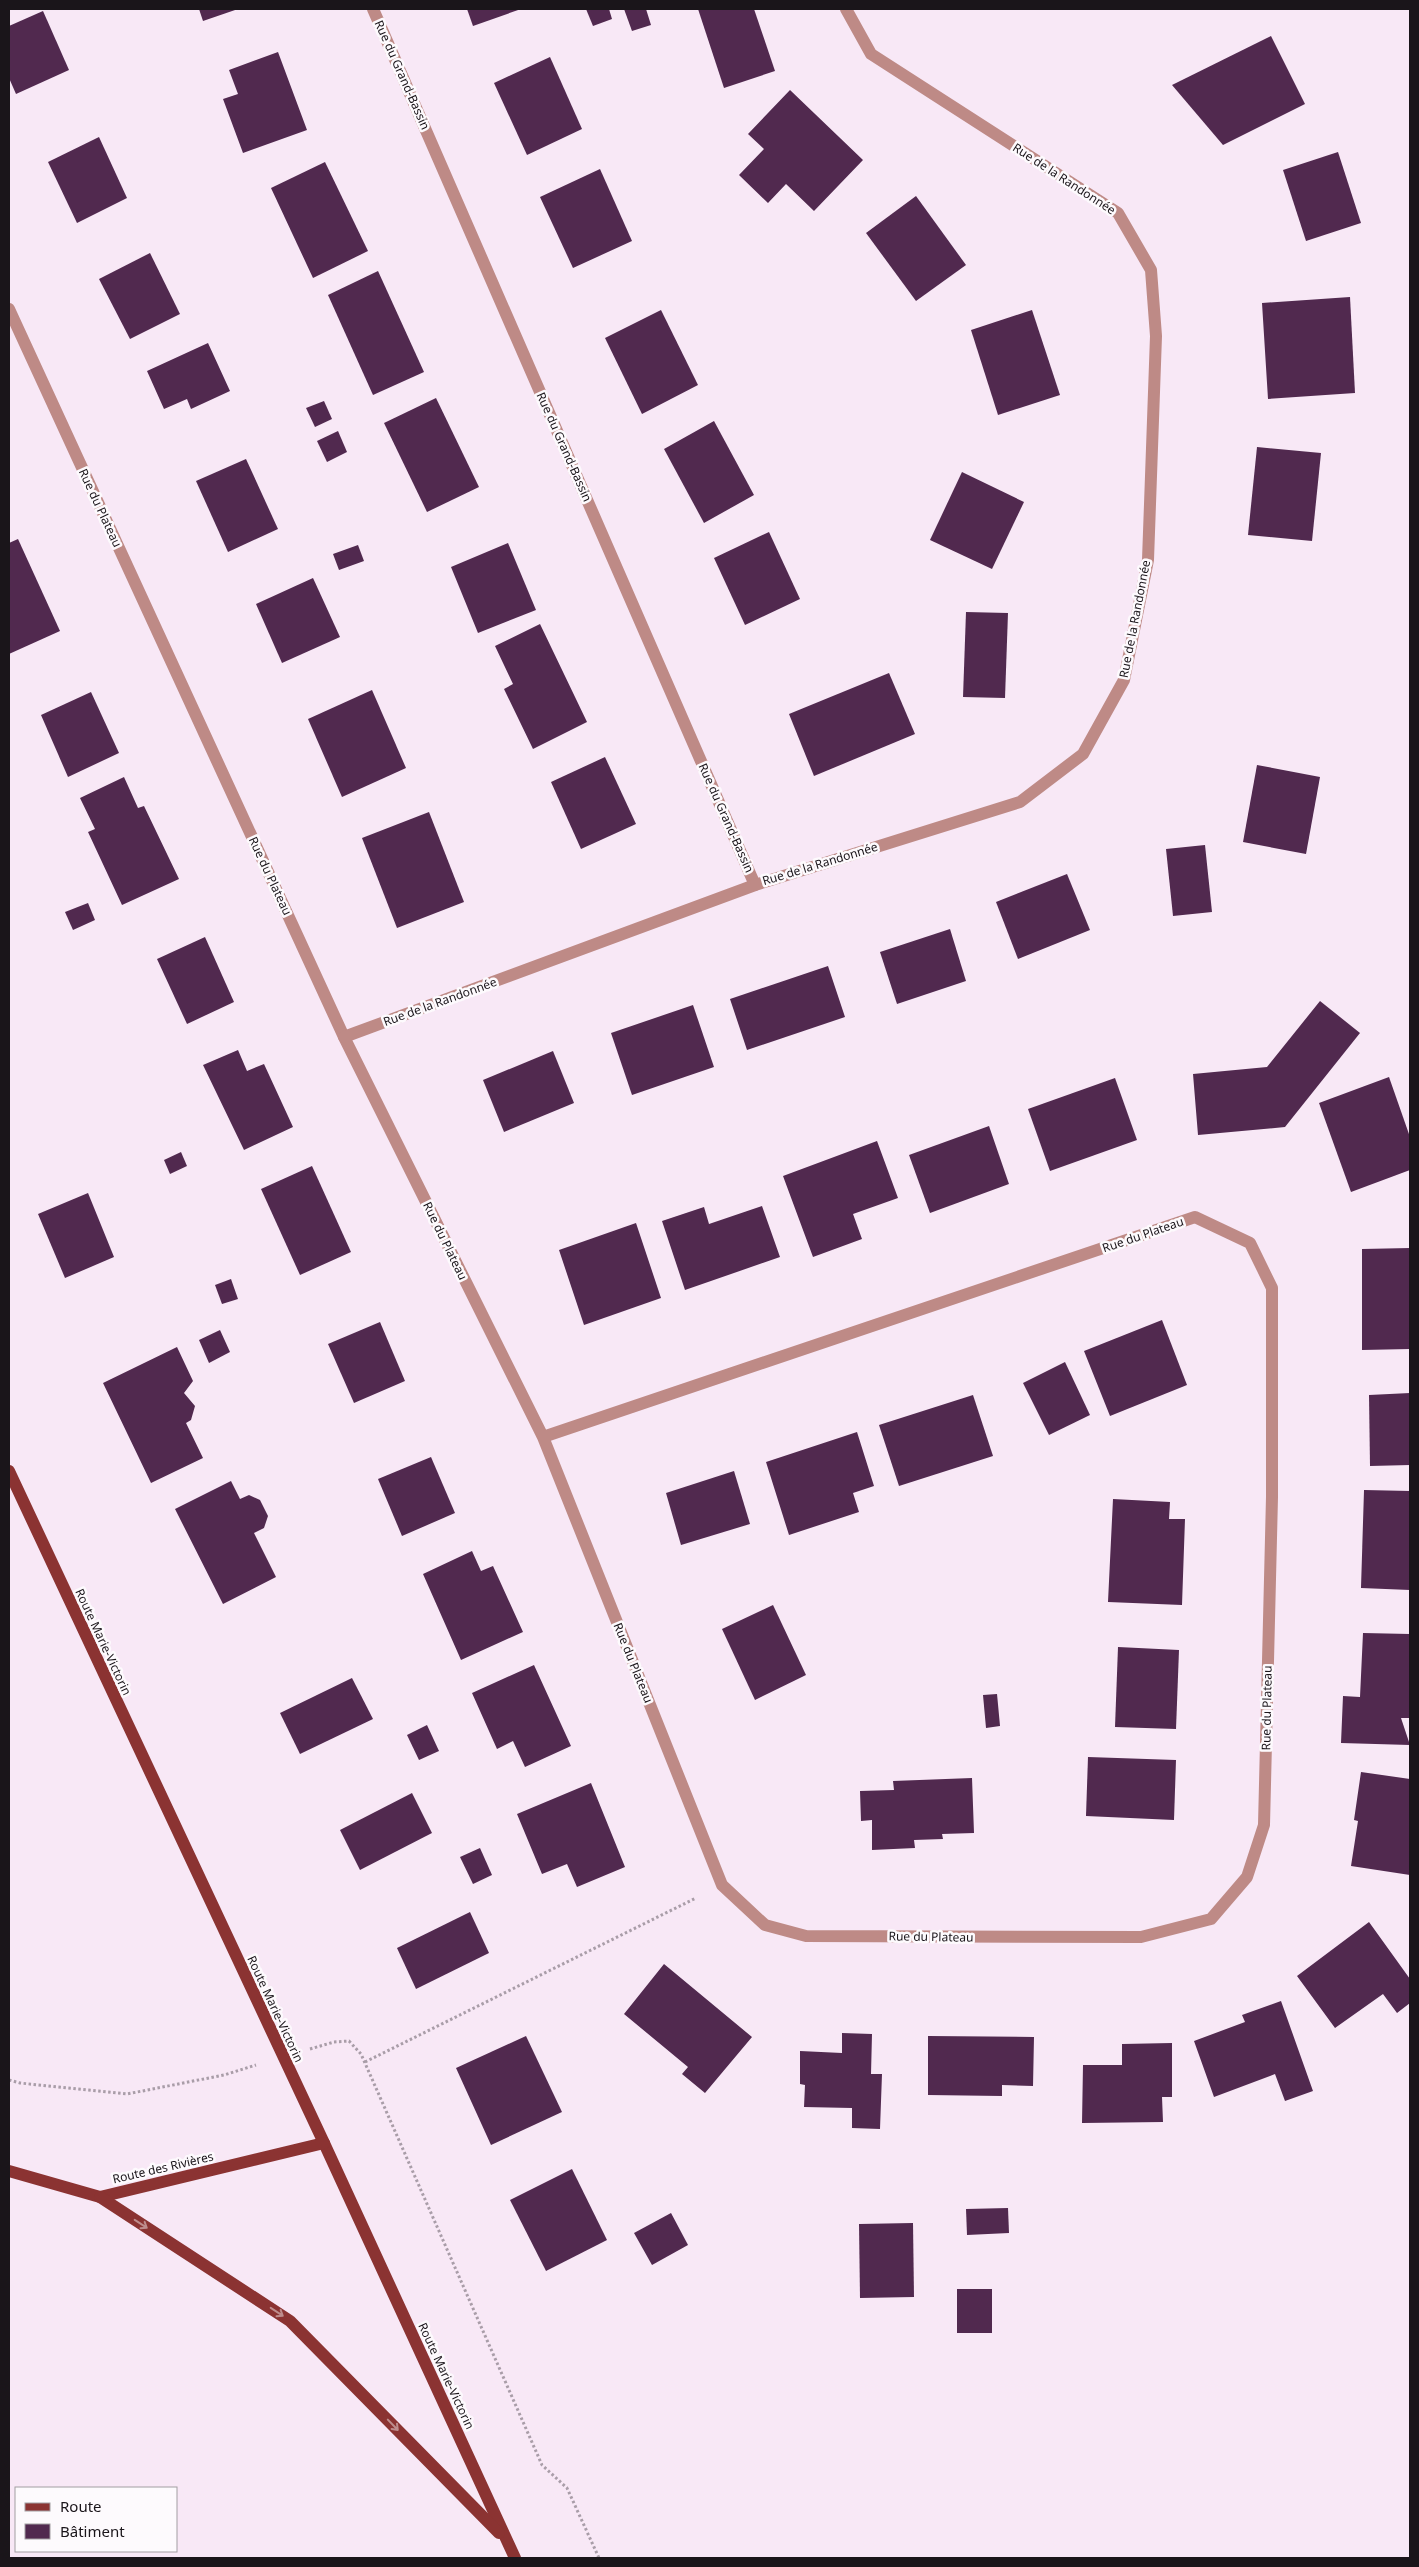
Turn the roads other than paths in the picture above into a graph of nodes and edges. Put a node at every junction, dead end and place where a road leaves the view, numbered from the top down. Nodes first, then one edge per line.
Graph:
1 (373, 9) edge
2 (846, 9) edge
3 (9, 309) edge
4 (754, 885) junction
5 (344, 1037) junction
6 (543, 1437) junction
7 (9, 1471) edge
8 (324, 2144) junction
9 (9, 2170) edge
10 (100, 2197) junction
11 (505, 2540) junction
12 (514, 2558) edge

1 - 4 street, Rue du Grand-Bassin
2 - 4 street, Rue de la Randonnée
3 - 5 street, Rue du Plateau
4 - 5 street, Rue de la Randonnée
5 - 6 street, Rue du Plateau
6 - 6 street, Rue du Plateau
7 - 8 main road, Route Marie-Victorin
8 - 10 main road, Route des Rivières
8 - 11 main road, Route Marie-Victorin
9 - 10 main road, Route des Rivières
10 -> 11 main road
11 - 12 main road, Route Marie-Victorin

